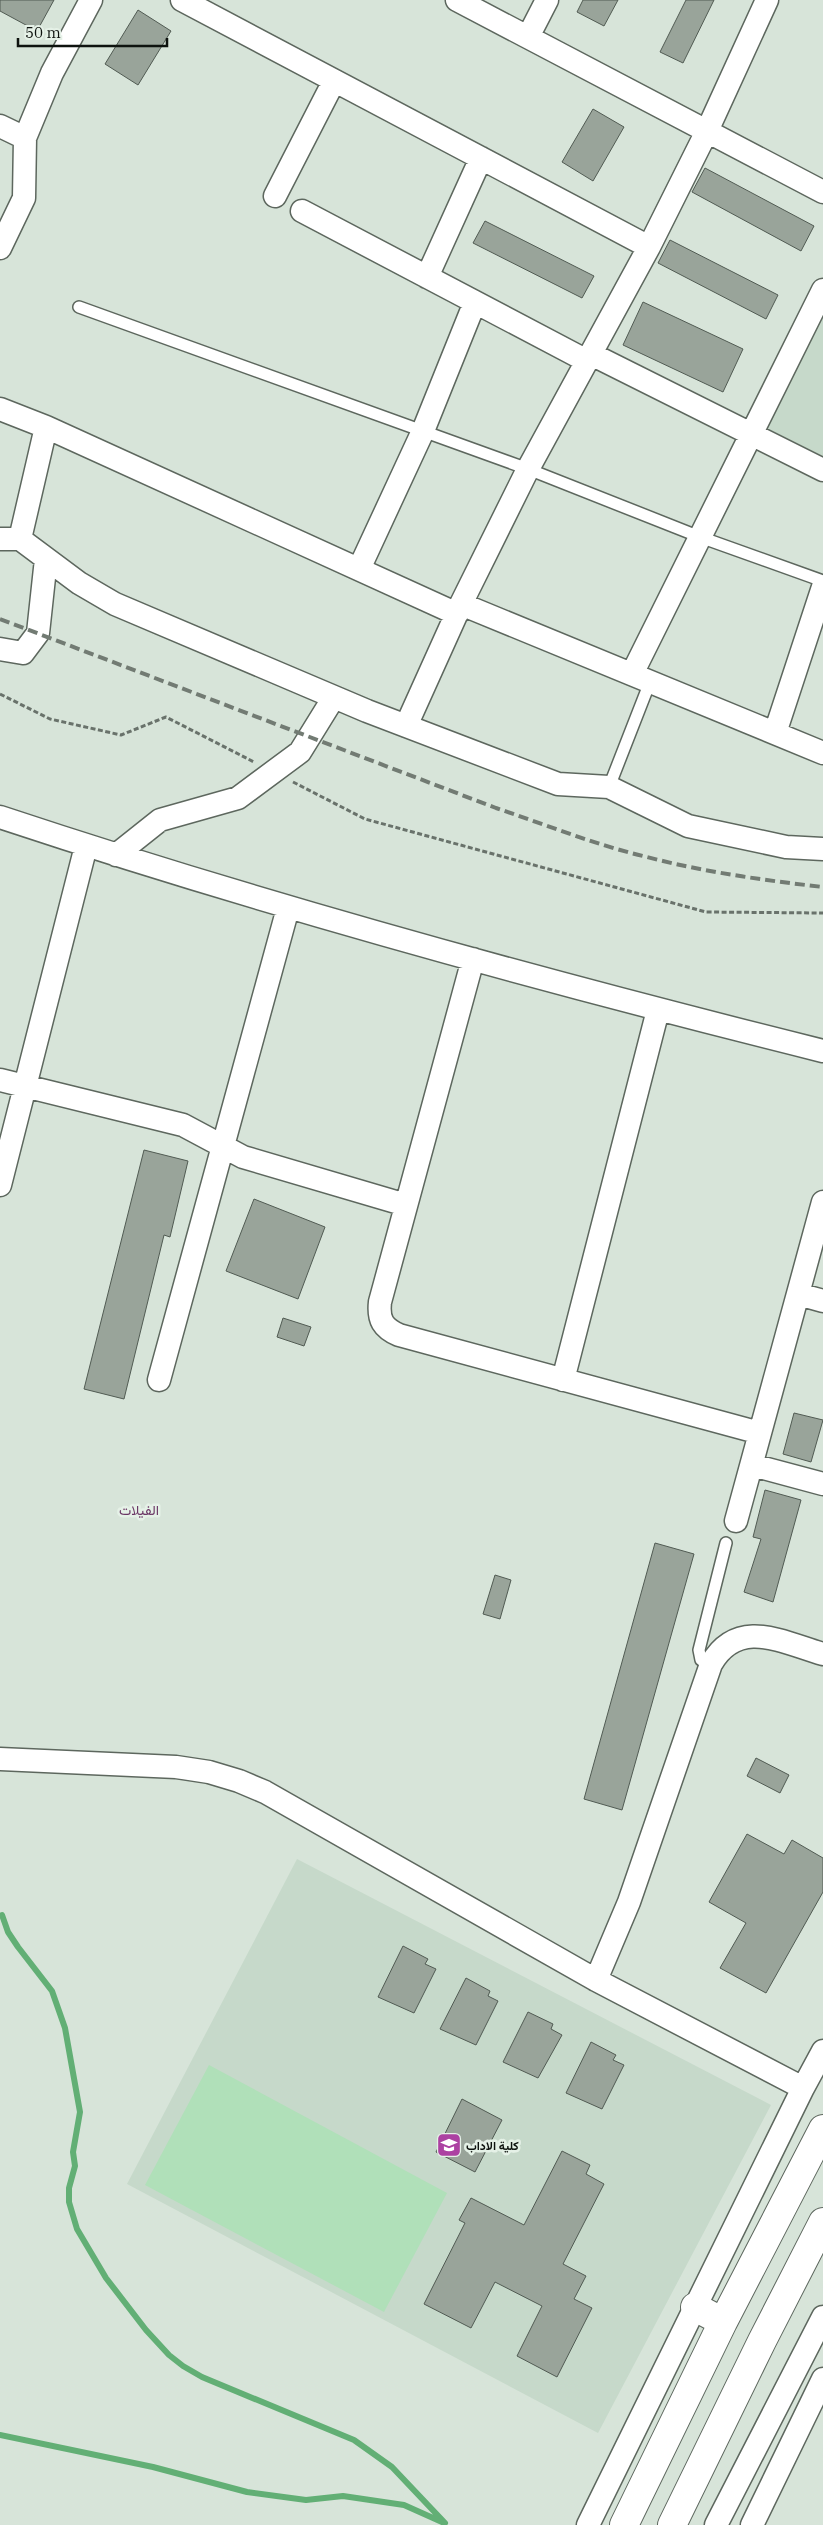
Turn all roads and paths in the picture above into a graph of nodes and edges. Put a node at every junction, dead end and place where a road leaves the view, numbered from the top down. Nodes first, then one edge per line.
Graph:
1 (91, 0) edge
2 (182, 0) edge
3 (457, 0) edge
4 (547, 0) edge
5 (766, 0) edge
6 (528, 37) junction
7 (334, 81) junction
8 (0, 126) edge
9 (707, 131) junction
10 (25, 138) junction
11 (481, 158) junction
12 (823, 192) edge
13 (275, 196) dead end
14 (302, 211) dead end
15 (648, 247) junction
16 (0, 248) edge
17 (427, 277) junction
18 (823, 290) edge
19 (475, 302) junction
20 (79, 307) dead end
21 (589, 357) junction
22 (0, 409) edge
23 (46, 427) junction
24 (423, 431) junction
25 (751, 435) junction
26 (528, 469) junction
27 (823, 470) edge
28 (700, 537) junction
29 (10, 539) edge
30 (46, 558) junction
31 (359, 569) junction
32 (823, 581) edge
33 (823, 587) edge
34 (459, 609) junction
35 (0, 649) edge
36 (641, 678) junction
37 (0, 694) edge
38 (334, 697) junction
39 (406, 726) junction
40 (775, 733) junction
41 (823, 754) edge
42 (273, 772) junction
43 (609, 787) junction
44 (0, 817) edge
45 (86, 846) junction
46 (823, 849) edge
47 (116, 855) junction
48 (288, 908) junction
49 (823, 912) edge
50 (474, 959) junction
51 (658, 1010) junction
52 (823, 1051) edge
53 (0, 1080) edge
54 (23, 1086) junction
55 (223, 1147) junction
56 (0, 1185) edge
57 (823, 1202) edge
58 (406, 1205) junction
59 (798, 1294) junction
60 (823, 1301) edge
61 (159, 1380) dead end
62 (563, 1380) junction
63 (760, 1433) junction
64 (752, 1465) junction
65 (823, 1484) edge
66 (736, 1521) dead end
67 (726, 1543) dead end
68 (823, 1654) edge
69 (711, 1664) junction
70 (0, 1759) edge
71 (596, 1980) junction
72 (823, 2051) edge
73 (802, 2088) junction
74 (823, 2129) edge
75 (823, 2222) edge
76 (694, 2307) junction
77 (823, 2317) edge
78 (723, 2322) junction
79 (823, 2380) edge
80 (588, 2525) edge
81 (624, 2525) edge
82 (672, 2525) edge
83 (716, 2525) edge
84 (752, 2525) edge

1 - 10 street
2 - 7 street
3 - 6 street
4 - 6 street
5 - 9 street
6 - 9 street
7 - 11 street
7 - 13 street
8 - 10 street
9 - 12 street
9 - 15 street
10 - 16 street
11 - 15 street
11 - 17 street
14 - 17 street
15 - 21 street
17 - 19 street
18 - 25 street
19 - 21 street
19 - 24 street
20 - 24 lane
21 - 25 street
21 - 26 street
22 - 23 street
23 - 29 street
23 - 31 street
24 - 26 lane
24 - 31 street
25 - 27 street
25 - 28 street
26 - 28 lane
26 - 34 street
28 - 32 lane
28 - 36 street
29 - 30 street
30 - 35 street
30 - 38 street
31 - 34 street
33 - 40 street
34 - 36 street
34 - 39 street
36 - 40 street
36 - 43 lane
37 - 42 path
38 - 39 street
38 - 42 street
39 - 43 street
40 - 41 street
42 - 47 street
42 - 49 path
43 - 46 street
44 - 45 street
45 - 47 street
45 - 54 street
47 - 48 street
48 - 50 street
48 - 55 street
50 - 51 street
50 - 58 street
51 - 52 street
51 - 62 street
53 - 54 street
54 - 55 street
54 - 56 street
55 - 58 street
55 - 61 street
57 - 59 street
58 - 62 street
59 - 60 street
59 - 63 street
62 - 63 street
63 - 64 street
64 - 65 street
64 - 66 street
67 - 69 lane
68 - 69 street
69 - 71 street
70 - 71 street
71 - 73 street
72 - 73 street
73 - 76 street
74 - 78 main road
75 - 82 main road
76 - 78 main road
76 - 80 street
77 - 83 street
78 - 81 main road
79 - 84 street

